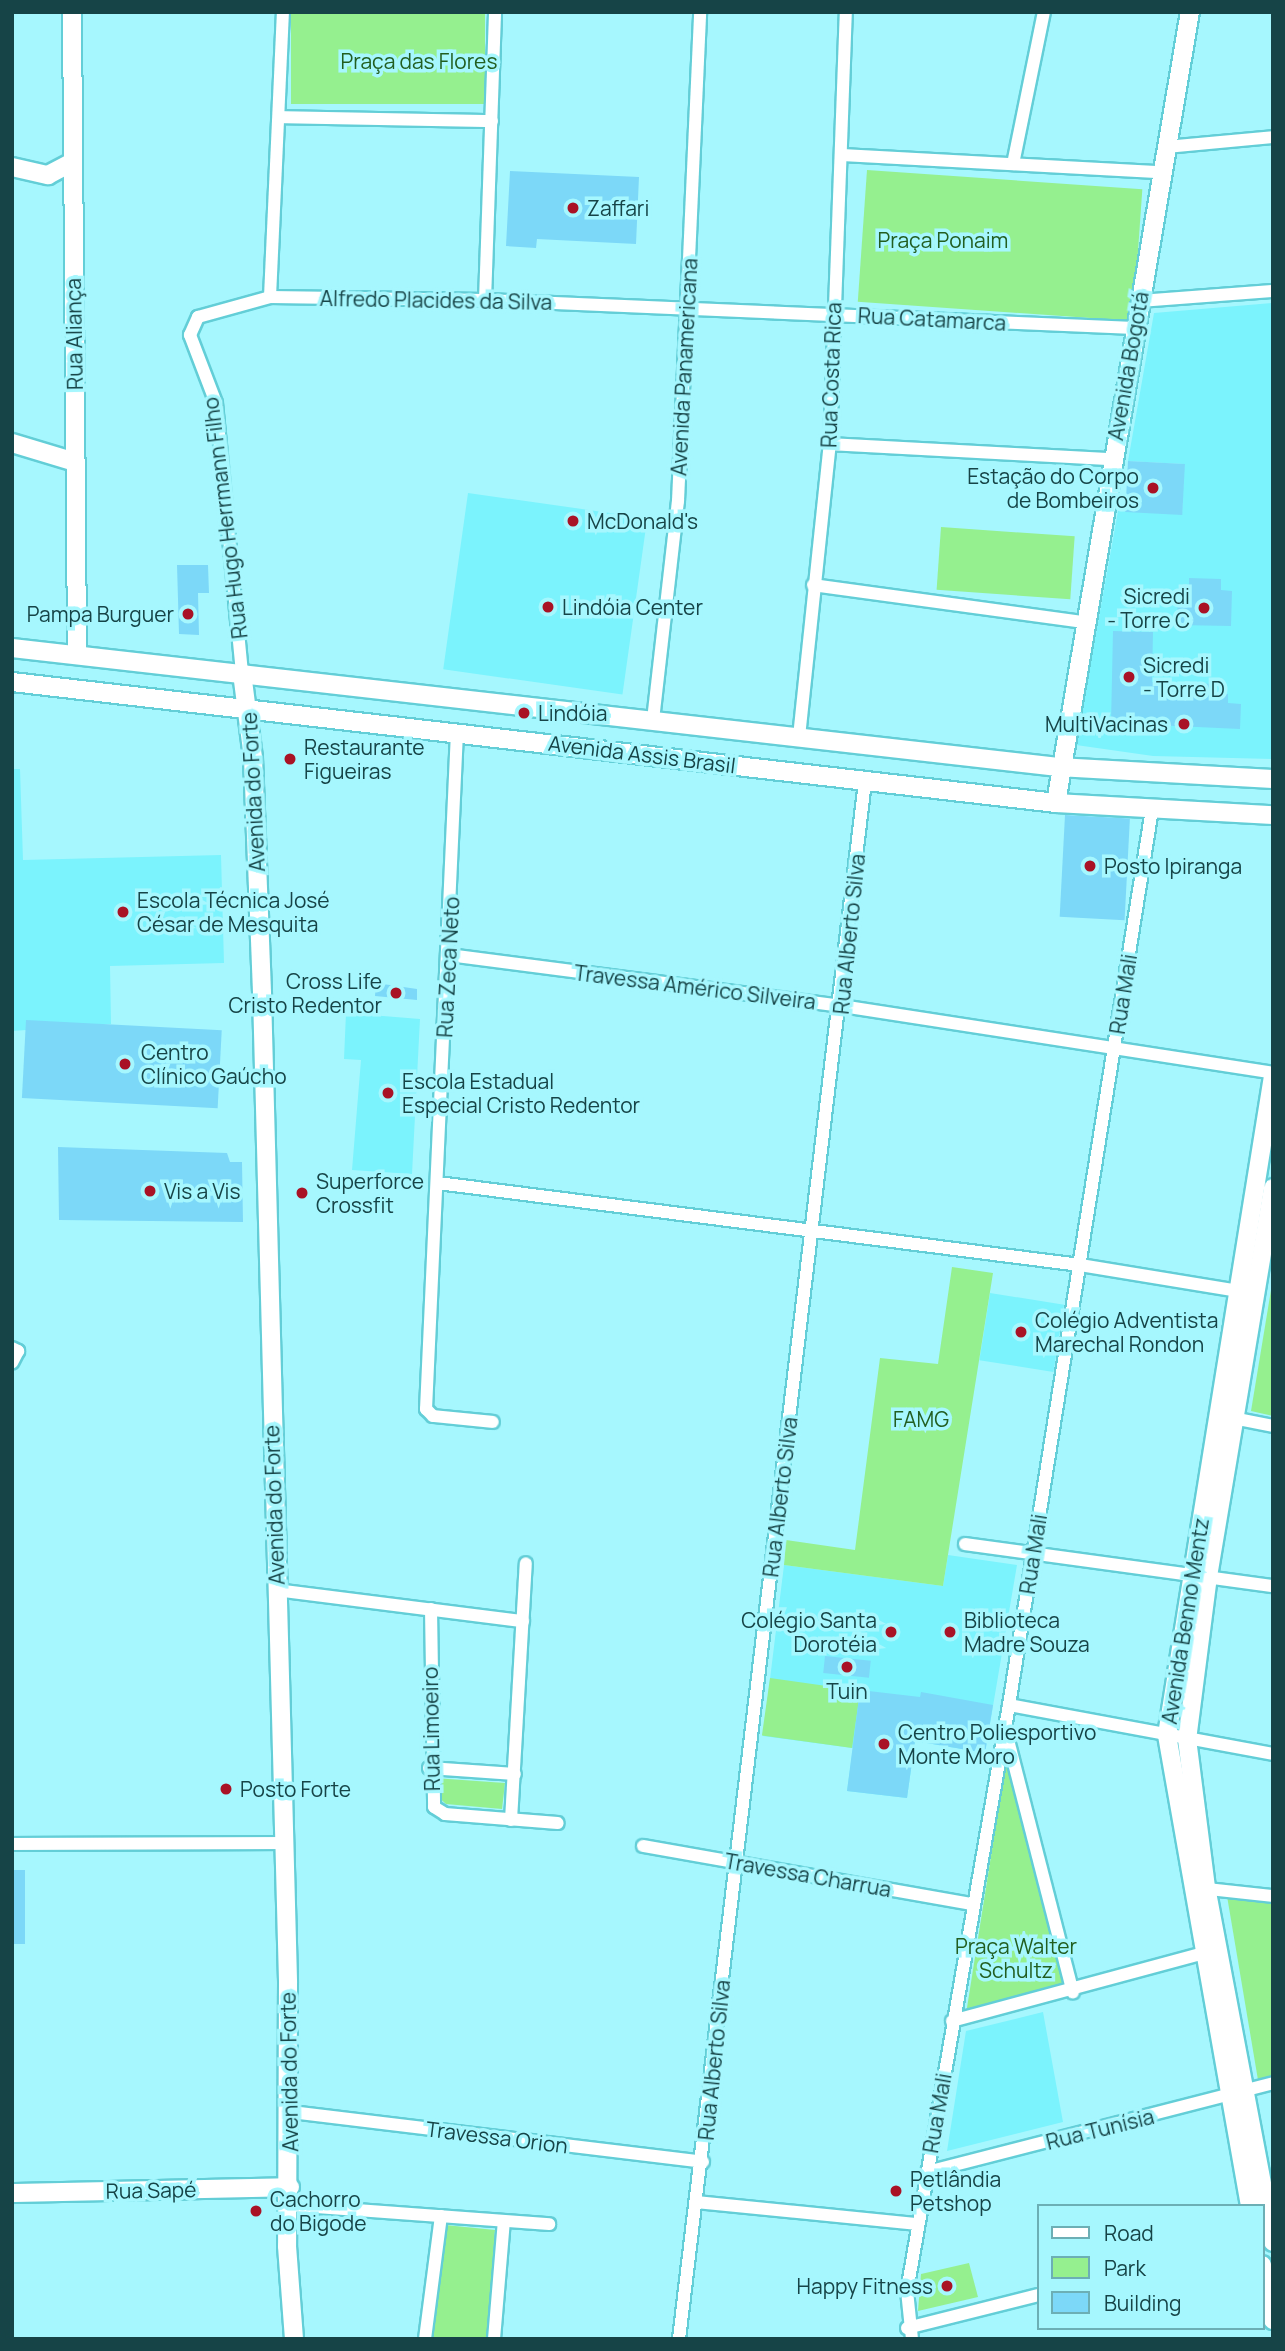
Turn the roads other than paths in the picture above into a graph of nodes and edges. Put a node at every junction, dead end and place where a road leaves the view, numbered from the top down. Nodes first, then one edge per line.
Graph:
1 (72, 12) edge
2 (283, 12) edge
3 (495, 12) edge
4 (700, 12) edge
5 (846, 12) edge
6 (1044, 12) edge
7 (1190, 12) edge
8 (279, 117) junction
9 (492, 121) junction
10 (1273, 137) edge
11 (1166, 147) junction
12 (842, 155) junction
13 (12, 159) edge
14 (72, 162) junction
15 (1013, 164) junction
16 (17, 171) edge
17 (1161, 172) junction
18 (48, 175) junction
19 (73, 200) junction
20 (1273, 290) edge
21 (270, 297) junction
22 (485, 300) junction
23 (1139, 301) junction
24 (687, 308) junction
25 (833, 314) junction
26 (191, 324) joint
27 (1134, 328) junction
28 (12, 443) edge
29 (830, 444) junction
30 (1111, 459) junction
31 (75, 463) junction
32 (813, 585) junction
33 (1083, 622) junction
34 (12, 648) edge
35 (77, 655) junction
36 (243, 673) junction
37 (12, 682) edge
38 (250, 708) junction
39 (653, 720) junction
40 (457, 732) junction
41 (799, 737) junction
42 (1058, 767) junction
43 (1273, 779) edge
44 (865, 781) junction
45 (1056, 803) junction
46 (1152, 809) junction
47 (1273, 815) edge
48 (449, 955) junction
49 (842, 1006) junction
50 (1115, 1046) junction
51 (1273, 1074) edge
52 (438, 1183) junction
53 (1273, 1188) edge
54 (1260, 1216) junction
55 (813, 1231) junction
56 (1080, 1265) junction
57 (1246, 1292) junction
58 (12, 1348) edge
59 (12, 1363) edge
60 (1226, 1416) junction
61 (493, 1422) dead end
62 (1273, 1426) edge
63 (965, 1544) dead end
64 (1033, 1554) junction
65 (526, 1563) dead end
66 (1200, 1575) junction
67 (1273, 1586) edge
68 (276, 1590) junction
69 (430, 1609) junction
70 (523, 1621) junction
71 (1009, 1705) junction
72 (1005, 1728) junction
73 (1167, 1735) junction
74 (1187, 1739) junction
75 (1273, 1754) edge
76 (429, 1768) junction
77 (515, 1774) junction
78 (511, 1820) junction
79 (558, 1823) dead end
80 (283, 1843) junction
81 (12, 1844) edge
82 (643, 1846) dead end
83 (735, 1861) junction
84 (1199, 1888) junction
85 (1273, 1896) edge
86 (972, 1904) junction
87 (1211, 1951) junction
88 (1073, 1993) junction
89 (952, 2021) junction
90 (1273, 2084) edge
91 (1237, 2096) junction
92 (291, 2112) junction
93 (703, 2162) junction
94 (927, 2172) junction
95 (12, 2193) edge
96 (289, 2196) junction
97 (696, 2202) junction
98 (1250, 2204) edge
99 (1262, 2204) edge
100 (1264, 2212) edge
101 (441, 2216) junction
102 (503, 2221) junction
103 (549, 2224) dead end
104 (918, 2224) junction
105 (1270, 2238) edge
106 (1264, 2275) edge
107 (1036, 2296) edge
108 (1273, 2320) edge
109 (909, 2333) edge
110 (294, 2339) edge
111 (425, 2339) edge
112 (494, 2339) edge
113 (679, 2339) edge

1 - 14 main road, Rua Aliança
2 - 8 street
3 - 9 street
4 - 24 street, Avenida Panamericana
5 - 12 street, Rua Costa Rica
6 - 15 street
7 - 11 main road, Avenida Bogotá
8 - 9 street
8 - 21 street
9 - 22 street
10 - 11 street
11 - 17 main road, Avenida Bogotá
12 - 15 street
12 - 25 street, Rua Costa Rica
13 - 16 main road
14 - 18 main road
14 - 19 main road, Rua Aliança
15 - 17 street
16 - 18 main road
17 - 23 main road, Avenida Bogotá
18 - 19 main road
19 - 31 main road, Rua Aliança
20 - 23 street
21 - 22 street, Alfredo Placides da Silva
21 - 26 street, Alfredo Placides da Silva
22 - 24 street, Alfredo Placides da Silva
23 - 27 main road, Avenida Bogotá
24 - 25 street, Rua Catamarca
24 - 39 street, Avenida Panamericana
25 - 27 street, Rua Catamarca
25 - 29 street, Rua Costa Rica
26 - 36 street, Rua Hugo Herrmann Filho
27 - 30 main road, Avenida Bogotá
28 - 31 main road
29 - 30 street
29 - 32 street, Rua Costa Rica
30 - 33 main road, Avenida Bogotá
31 - 35 main road, Rua Aliança
32 - 33 street
32 - 41 street, Rua Costa Rica
33 - 42 main road, Avenida Bogotá
34 - 35 main road, Avenida Assis Brasil
35 - 36 main road, Avenida Assis Brasil
36 - 38 main road, Avenida do Forte
36 - 39 main road, Avenida Assis Brasil
37 - 38 main road, Avenida Assis Brasil
38 - 40 main road, Avenida Assis Brasil
38 - 68 main road, Avenida do Forte
39 - 41 main road, Avenida Assis Brasil
40 - 44 main road, Avenida Assis Brasil
40 - 48 street, Rua Zeca Neto
41 - 42 main road, Avenida Assis Brasil
42 - 43 main road, Avenida Assis Brasil
42 - 45 main road, Avenida Bogotá
44 - 45 main road, Avenida Assis Brasil
44 - 49 street, Rua Alberto Silva
45 - 46 main road, Avenida Assis Brasil
46 - 47 main road, Avenida Assis Brasil
46 - 50 street, Rua Mali
48 - 49 street, Travessa Américo Silveira
48 - 52 street, Rua Zeca Neto
49 - 50 street, Travessa Américo Silveira
49 - 55 street, Rua Alberto Silva
50 - 51 street, Travessa Américo Silveira
50 - 56 street, Rua Mali
51 - 54 main road, Avenida Benno Mentz
52 - 55 street
52 - 61 street, Rua Zeca Neto
53 - 54 main road, Avenida Benno Mentz
54 - 57 main road, Avenida Benno Mentz
55 - 56 street
55 - 83 street, Rua Alberto Silva
56 - 57 street
56 - 64 street, Rua Mali
57 - 60 main road, Avenida Benno Mentz
58 - 59 street
60 - 62 street
60 - 66 main road, Avenida Benno Mentz
63 - 64 street
64 - 66 street
64 - 71 street, Rua Mali
65 - 70 street
66 - 67 street
66 - 73 main road, Avenida Benno Mentz
66 - 74 main road, Avenida Benno Mentz
68 - 69 street
68 - 80 main road, Avenida do Forte
69 - 70 street
69 - 76 street, Rua Limoeiro
70 - 77 street
71 - 72 street, Rua Mali
71 - 73 street
72 - 86 street, Rua Mali
72 - 88 street
73 - 74 street
73 - 84 main road, Avenida Benno Mentz
74 - 75 street
74 - 84 main road, Avenida Benno Mentz
76 - 77 street
76 - 78 street, Rua Limoeiro
77 - 78 street
78 - 79 street, Rua Limoeiro
80 - 81 street
80 - 92 main road, Avenida do Forte
82 - 83 street, Travessa Charrua
83 - 86 street, Travessa Charrua
83 - 93 street, Rua Alberto Silva
84 - 85 street
84 - 87 main road, Avenida Benno Mentz
86 - 89 street, Rua Mali
87 - 88 street
87 - 91 main road, Avenida Benno Mentz
88 - 89 street
89 - 94 street, Rua Mali
90 - 91 street, Rua Tunísia
91 - 94 street, Rua Tunísia
91 - 98 main road, Avenida Benno Mentz
91 - 99 main road, Avenida Benno Mentz
92 - 93 street, Travessa Orion
92 - 96 main road, Avenida do Forte
93 - 97 street, Rua Alberto Silva
94 - 104 street, Rua Mali
95 - 96 main road, Rua Sapé
96 - 101 street
96 - 110 main road, Avenida do Forte
97 - 104 street
97 - 113 street, Rua Alberto Silva
100 - 105 main road, Avenida Benno Mentz
101 - 102 street
101 - 111 street
102 - 103 street
102 - 112 street
104 - 109 street, Rua Mali
106 - 108 main road
107 - 109 street

